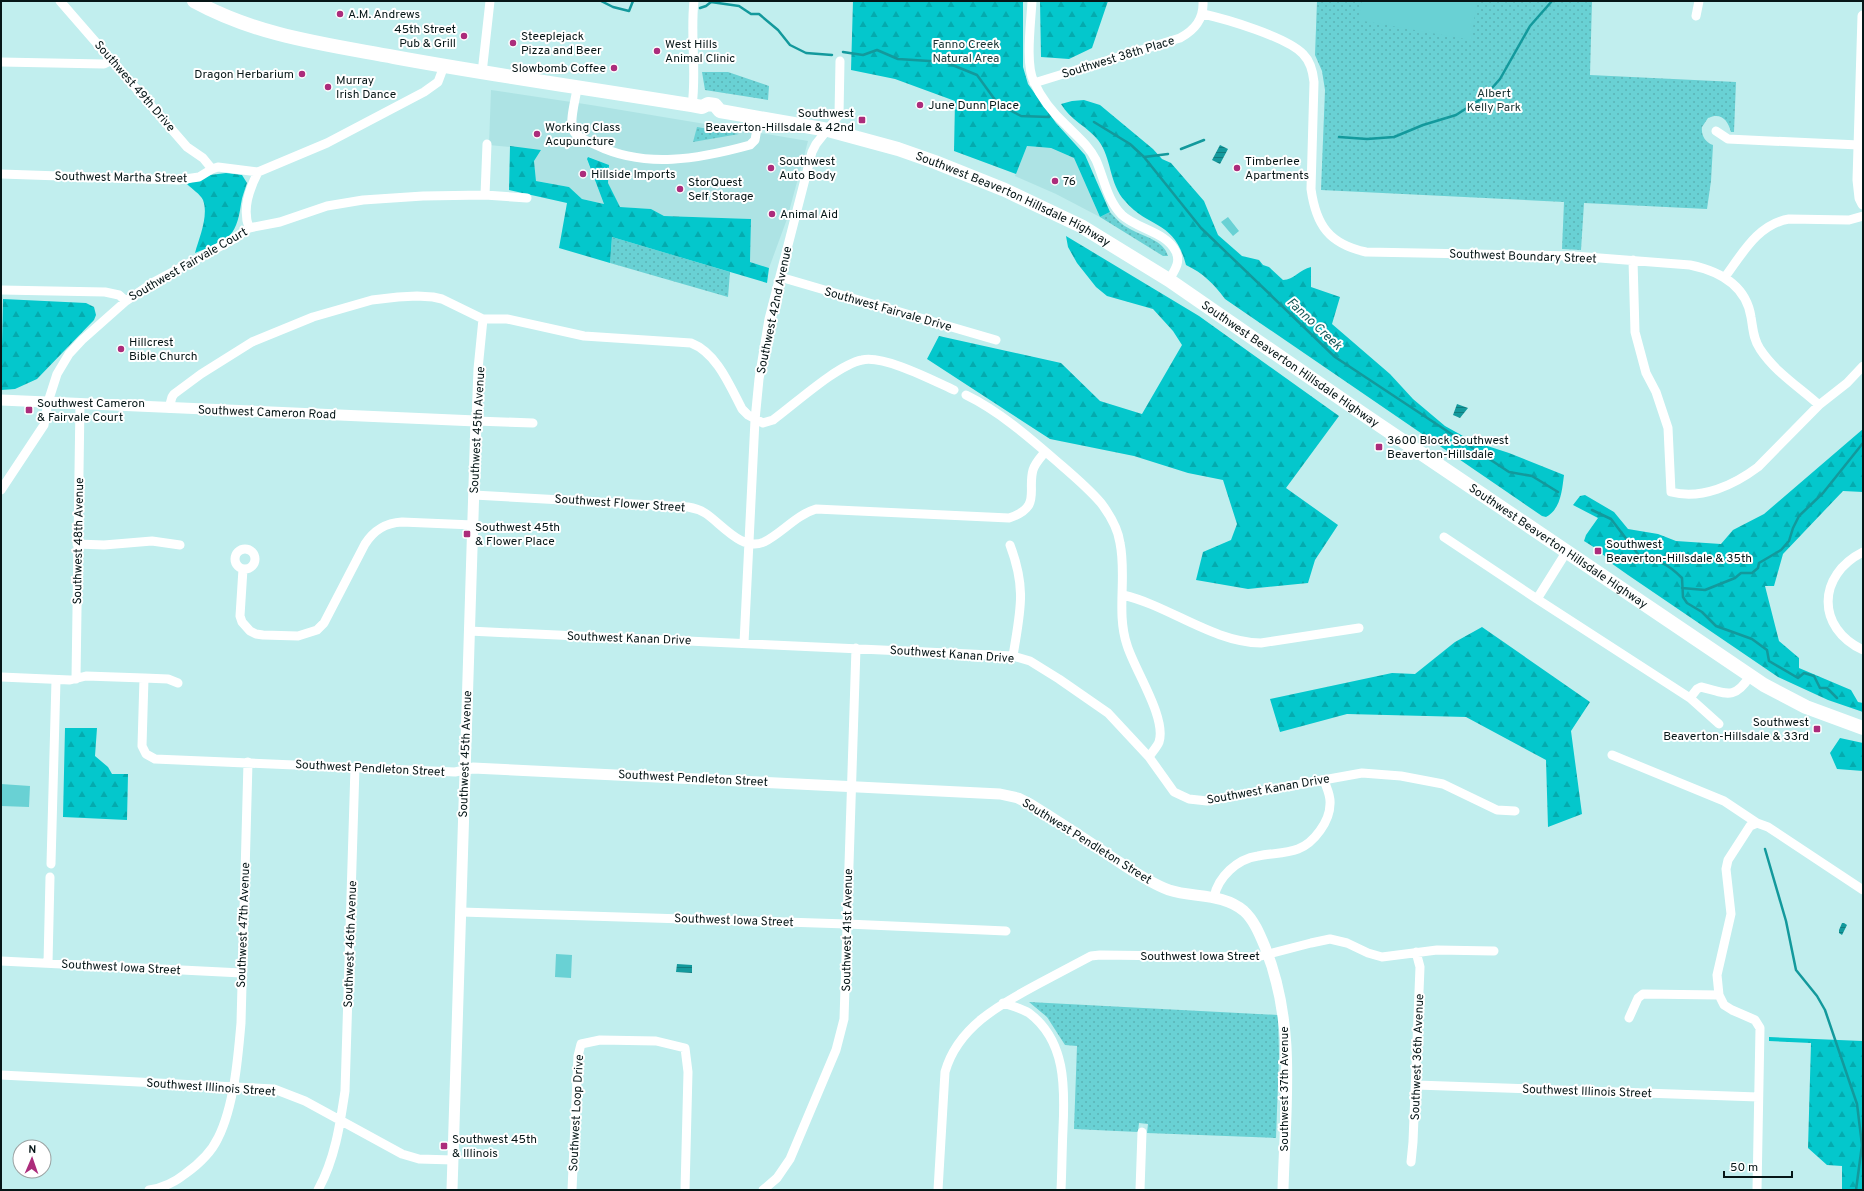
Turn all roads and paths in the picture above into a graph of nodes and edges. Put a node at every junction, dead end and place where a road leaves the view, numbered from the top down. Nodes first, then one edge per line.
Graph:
1 (60, 1) edge
2 (194, 1) edge
3 (490, 1) edge
4 (694, 1) edge
5 (1032, 1) edge
6 (1203, 1) edge
7 (1698, 1) edge
8 (1202, 14) junction
9 (1696, 16) dead end
10 (1863, 16) edge
11 (1862, 53) edge
12 (112, 60) junction
13 (840, 61) dead end
14 (1, 62) edge
15 (444, 66) junction
16 (482, 73) junction
17 (1034, 83) junction
18 (577, 88) junction
19 (697, 107) junction
20 (759, 117) junction
21 (828, 130) junction
22 (1716, 131) dead end
23 (487, 144) dead end
24 (1859, 145) junction
25 (212, 168) junction
26 (258, 172) junction
27 (1, 174) edge
28 (485, 195) junction
29 (527, 198) dead end
30 (1863, 204) edge
31 (1863, 216) edge
32 (249, 228) junction
33 (1633, 260) junction
34 (780, 277) junction
35 (1725, 277) junction
36 (1169, 280) junction
37 (1, 290) edge
38 (126, 301) junction
39 (483, 319) junction
40 (996, 340) dead end
41 (1863, 366) edge
42 (954, 390) dead end
43 (966, 395) dead end
44 (1, 400) edge
45 (48, 402) junction
46 (80, 403) junction
47 (1820, 405) junction
48 (169, 408) junction
49 (755, 420) junction
50 (476, 421) junction
51 (533, 423) dead end
52 (1045, 452) junction
53 (1, 490) edge
54 (474, 495) junction
55 (473, 525) junction
56 (1444, 537) dead end
57 (750, 543) junction
58 (78, 544) junction
59 (180, 545) dead end
60 (1010, 545) dead end
61 (1568, 551) junction
62 (1863, 552) edge
63 (242, 569) dead end
64 (1123, 595) junction
65 (1537, 599) junction
66 (1359, 628) dead end
67 (469, 631) junction
68 (744, 642) junction
69 (856, 648) junction
70 (1863, 650) edge
71 (1013, 656) junction
72 (1750, 676) junction
73 (1, 677) edge
74 (144, 678) junction
75 (76, 679) junction
76 (56, 680) junction
77 (178, 683) dead end
78 (1690, 698) junction
79 (1719, 724) dead end
80 (1863, 728) edge
81 (1612, 755) dead end
82 (1149, 757) junction
83 (248, 762) junction
84 (355, 767) junction
85 (464, 770) junction
86 (1324, 780) junction
87 (850, 785) junction
88 (1515, 810) dead end
89 (1757, 823) junction
90 (51, 864) dead end
91 (50, 877) dead end
92 (1863, 890) edge
93 (1214, 897) junction
94 (461, 912) junction
95 (847, 924) junction
96 (1006, 931) dead end
97 (1494, 951) dead end
98 (1416, 952) junction
99 (1268, 955) junction
100 (1, 961) edge
101 (48, 963) junction
102 (242, 973) junction
103 (1719, 995) junction
104 (1003, 1003) junction
105 (1629, 1018) dead end
106 (1, 1075) edge
107 (1416, 1085) junction
108 (233, 1086) junction
109 (1758, 1097) junction
110 (341, 1120) junction
111 (1142, 1132) dead end
112 (453, 1160) junction
113 (1411, 1162) dead end
114 (149, 1190) edge
115 (318, 1190) edge
116 (452, 1190) edge
117 (572, 1190) edge
118 (685, 1190) edge
119 (763, 1190) edge
120 (938, 1190) edge
121 (1061, 1190) edge
122 (1140, 1190) edge
123 (1283, 1190) edge
124 (1756, 1190) edge

1 - 12 street, Southwest 49th Drive
2 - 15 main road, Southwest Beaverton Hillsdale Highway
3 - 16 street
4 - 19 street
5 - 17 street
6 - 8 street, Southwest 38th Place
7 - 9 street
8 - 17 street, Southwest 38th Place
8 - 33 street, Southwest Boundary Street
10 - 11 street
11 - 24 street
12 - 14 street
12 - 25 street, Southwest 49th Drive
13 - 21 street, Southwest 42nd Avenue
15 - 16 main road, Southwest Beaverton Hillsdale Highway
15 - 26 street
16 - 18 main road, Southwest Beaverton Hillsdale Highway
17 - 36 street
18 - 19 main road, Southwest Beaverton Hillsdale Highway
18 - 20 street
19 - 20 main road, Southwest Beaverton Hillsdale Highway
20 - 21 main road, Southwest Beaverton Hillsdale Highway
21 - 34 street, Southwest 42nd Avenue
21 - 36 main road, Southwest Beaverton Hillsdale Highway
22 - 24 street
23 - 28 street
24 - 30 street
25 - 26 street
25 - 27 street, Southwest Martha Street
26 - 32 street
28 - 29 street, Southwest Fairvale Court
28 - 32 street, Southwest Fairvale Court
31 - 35 street
32 - 38 street, Southwest Fairvale Court
33 - 35 street, Southwest Boundary Street
33 - 47 street
34 - 40 street, Southwest Fairvale Drive
34 - 49 street, Southwest 42nd Avenue
35 - 47 street, Southwest Boundary Street
36 - 61 main road, Southwest Beaverton Hillsdale Highway
37 - 38 street
38 - 45 street, Southwest Fairvale Court
39 - 48 street
39 - 49 street
39 - 50 street, Southwest 45th Avenue
41 - 47 street
42 - 49 street
43 - 52 street
44 - 45 street, Southwest Cameron Road
45 - 46 street, Southwest Cameron Road
45 - 53 street, Southwest Fairvale Court
46 - 48 street, Southwest Cameron Road
46 - 58 street, Southwest 48th Avenue
48 - 50 street, Southwest Cameron Road
49 - 57 street, Southwest 42nd Avenue
50 - 51 street, Southwest Cameron Road
50 - 54 street, Southwest 45th Avenue
52 - 57 street
52 - 64 street
54 - 55 street, Southwest 45th Avenue
54 - 57 street, Southwest Flower Street
55 - 63 street
55 - 67 street, Southwest 45th Avenue
56 - 65 street
57 - 68 street, Southwest 42nd Avenue
58 - 59 street
58 - 75 street, Southwest 48th Avenue
60 - 71 street
61 - 65 street
61 - 72 main road, Southwest Beaverton Hillsdale Highway
62 - 70 street
64 - 66 street
64 - 82 street
65 - 78 street
67 - 68 street, Southwest Kanan Drive
67 - 85 street, Southwest 45th Avenue
68 - 69 street, Southwest Kanan Drive
69 - 71 street, Southwest Kanan Drive
69 - 87 street, Southwest 41st Avenue
71 - 82 street, Southwest Kanan Drive
72 - 78 street
72 - 80 main road, Southwest Beaverton Hillsdale Highway
73 - 76 street
74 - 75 street
74 - 77 street
74 - 83 street, Southwest Pendleton Street
75 - 76 street
76 - 90 street
78 - 79 street
81 - 89 street
82 - 86 street, Southwest Kanan Drive
83 - 84 street, Southwest Pendleton Street
83 - 102 street, Southwest 47th Avenue
84 - 85 street, Southwest Pendleton Street
84 - 110 street, Southwest 46th Avenue
85 - 87 street, Southwest Pendleton Street
85 - 94 street, Southwest 45th Avenue
86 - 88 street, Southwest Kanan Drive
86 - 93 street
87 - 93 street, Southwest Pendleton Street
87 - 95 street, Southwest 41st Avenue
89 - 92 street
89 - 103 street
91 - 101 street
93 - 99 street, Southwest 37th Avenue
94 - 95 street, Southwest Iowa Street
94 - 112 street, Southwest 45th Avenue
95 - 96 street, Southwest Iowa Street
95 - 119 street, Southwest 41st Avenue
97 - 98 street, Southwest Iowa Street
98 - 99 street, Southwest Iowa Street
98 - 107 street, Southwest 36th Avenue
99 - 104 street, Southwest Iowa Street
99 - 123 street, Southwest 37th Avenue
100 - 101 street, Southwest Iowa Street
101 - 102 street, Southwest Iowa Street
102 - 108 street, Southwest 47th Avenue
103 - 105 street
103 - 109 street
104 - 120 street
104 - 121 street
106 - 108 street, Southwest Illinois Street
107 - 109 street, Southwest Illinois Street
107 - 113 street, Southwest 36th Avenue
108 - 110 street, Southwest Illinois Street
108 - 114 street, Southwest 47th Avenue
109 - 124 street
110 - 112 street, Southwest Illinois Street
110 - 115 street, Southwest 46th Avenue
111 - 122 street
112 - 116 street, Southwest 45th Avenue
117 - 118 street, Southwest Loop Drive

